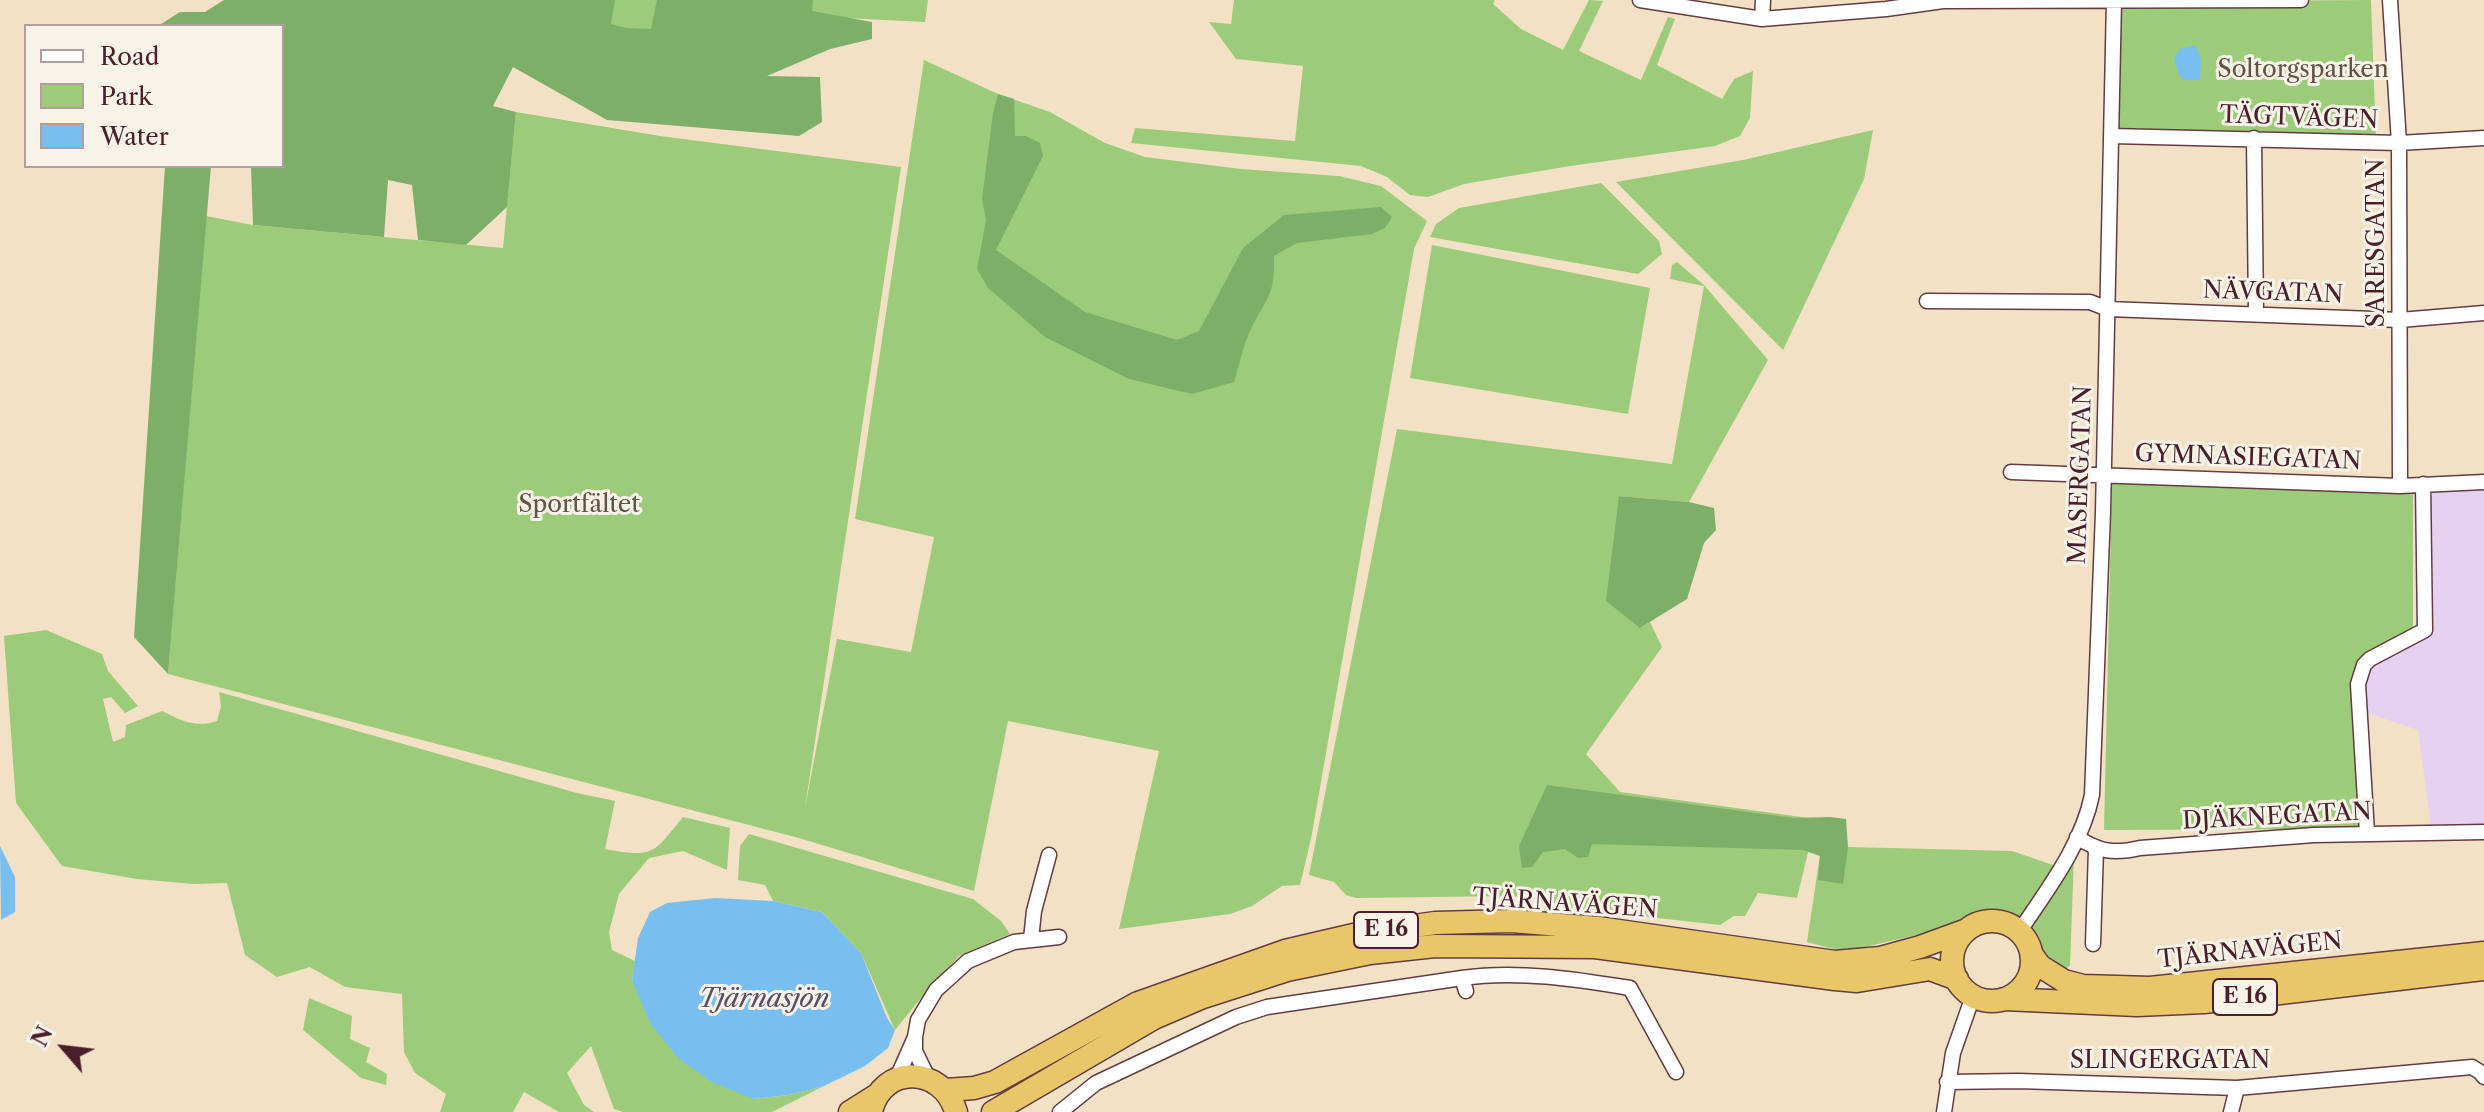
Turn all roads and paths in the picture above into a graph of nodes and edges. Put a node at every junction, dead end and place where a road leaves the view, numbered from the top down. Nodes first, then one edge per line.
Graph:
1 (1640, 0) edge
2 (1763, 0) edge
3 (2252, 0) edge
4 (2301, 0) edge
5 (2390, 0) edge
6 (2114, 1) edge
7 (1762, 19) junction
8 (2112, 136) junction
9 (2254, 138) junction
10 (2484, 138) edge
11 (2399, 143) junction
12 (1927, 301) dead end
13 (2108, 309) junction
14 (2484, 313) edge
15 (2256, 314) junction
16 (2400, 320) junction
17 (2011, 472) dead end
18 (2102, 475) junction
19 (2484, 482) edge
20 (2423, 484) junction
21 (2400, 486) junction
22 (2484, 832) edge
23 (2367, 833) junction
24 (2077, 837) junction
25 (2096, 849) junction
26 (1049, 855) dead end
27 (1967, 930) junction
28 (2019, 932) junction
29 (1059, 937) dead end
30 (1031, 939) junction
31 (2093, 944) dead end
32 (2484, 953) edge
33 (2032, 955) junction
34 (2484, 969) edge
35 (1957, 979) junction
36 (1973, 996) junction
37 (2004, 999) junction
38 (915, 1037) junction
39 (1676, 1072) dead end
40 (2484, 1077) edge
41 (896, 1080) junction
42 (1947, 1082) junction
43 (937, 1084) junction
44 (2237, 1088) junction
45 (874, 1103) edge
46 (850, 1112) edge
47 (956, 1112) edge
48 (993, 1112) edge
49 (1060, 1112) edge
50 (1944, 1112) edge
51 (2231, 1112) edge

1 - 7 street
2 - 7 street
3 - 4 street
3 - 6 street
5 - 11 street, SARESGATAN
6 - 7 street
6 - 8 street, MASERGATAN
8 - 9 street, TÄGTVÄGEN
8 - 13 street, MASERGATAN
9 - 11 street, TÄGTVÄGEN
9 - 15 street
10 - 11 street, TÄGTVÄGEN
11 - 16 street, SARESGATAN
12 - 13 street, NÄVGATAN
13 - 15 street, NÄVGATAN
13 - 18 street, MASERGATAN
14 - 16 street, NÄVGATAN
15 - 16 street, NÄVGATAN
16 - 21 street, SARESGATAN
17 - 18 street, GYMNASIEGATAN
18 - 21 street, GYMNASIEGATAN
18 - 24 street, MASERGATAN
19 - 20 street, GYMNASIEGATAN
20 - 21 street, GYMNASIEGATAN
20 - 23 street
22 - 23 street, DJÄKNEGATAN
23 - 25 street, DJÄKNEGATAN
24 - 25 street
24 - 28 street, MASERGATAN
25 - 31 street
26 - 30 street
27 - 28 highway, TJÄRNAVÄGEN / E 16
27 - 35 highway
27 - 43 highway, TJÄRNAVÄGEN / E 16
28 - 33 highway, TJÄRNAVÄGEN / E 16
29 - 30 street
30 - 38 street
32 - 33 highway, TJÄRNAVÄGEN / E 16
33 - 37 highway
34 - 37 highway, TJÄRNAVÄGEN / E 16
35 - 36 highway
35 - 48 highway, TJÄRNAVÄGEN / E 16
36 - 37 highway, TJÄRNAVÄGEN / E 16
36 - 42 street
38 - 41 street
38 - 43 street
39 - 49 street
40 - 44 street, SLINGERGATAN
41 - 43 highway, TJÄRNAVÄGEN
41 - 45 highway
42 - 44 street, SLINGERGATAN
42 - 50 street
43 - 47 highway
44 - 51 street
45 - 46 highway

